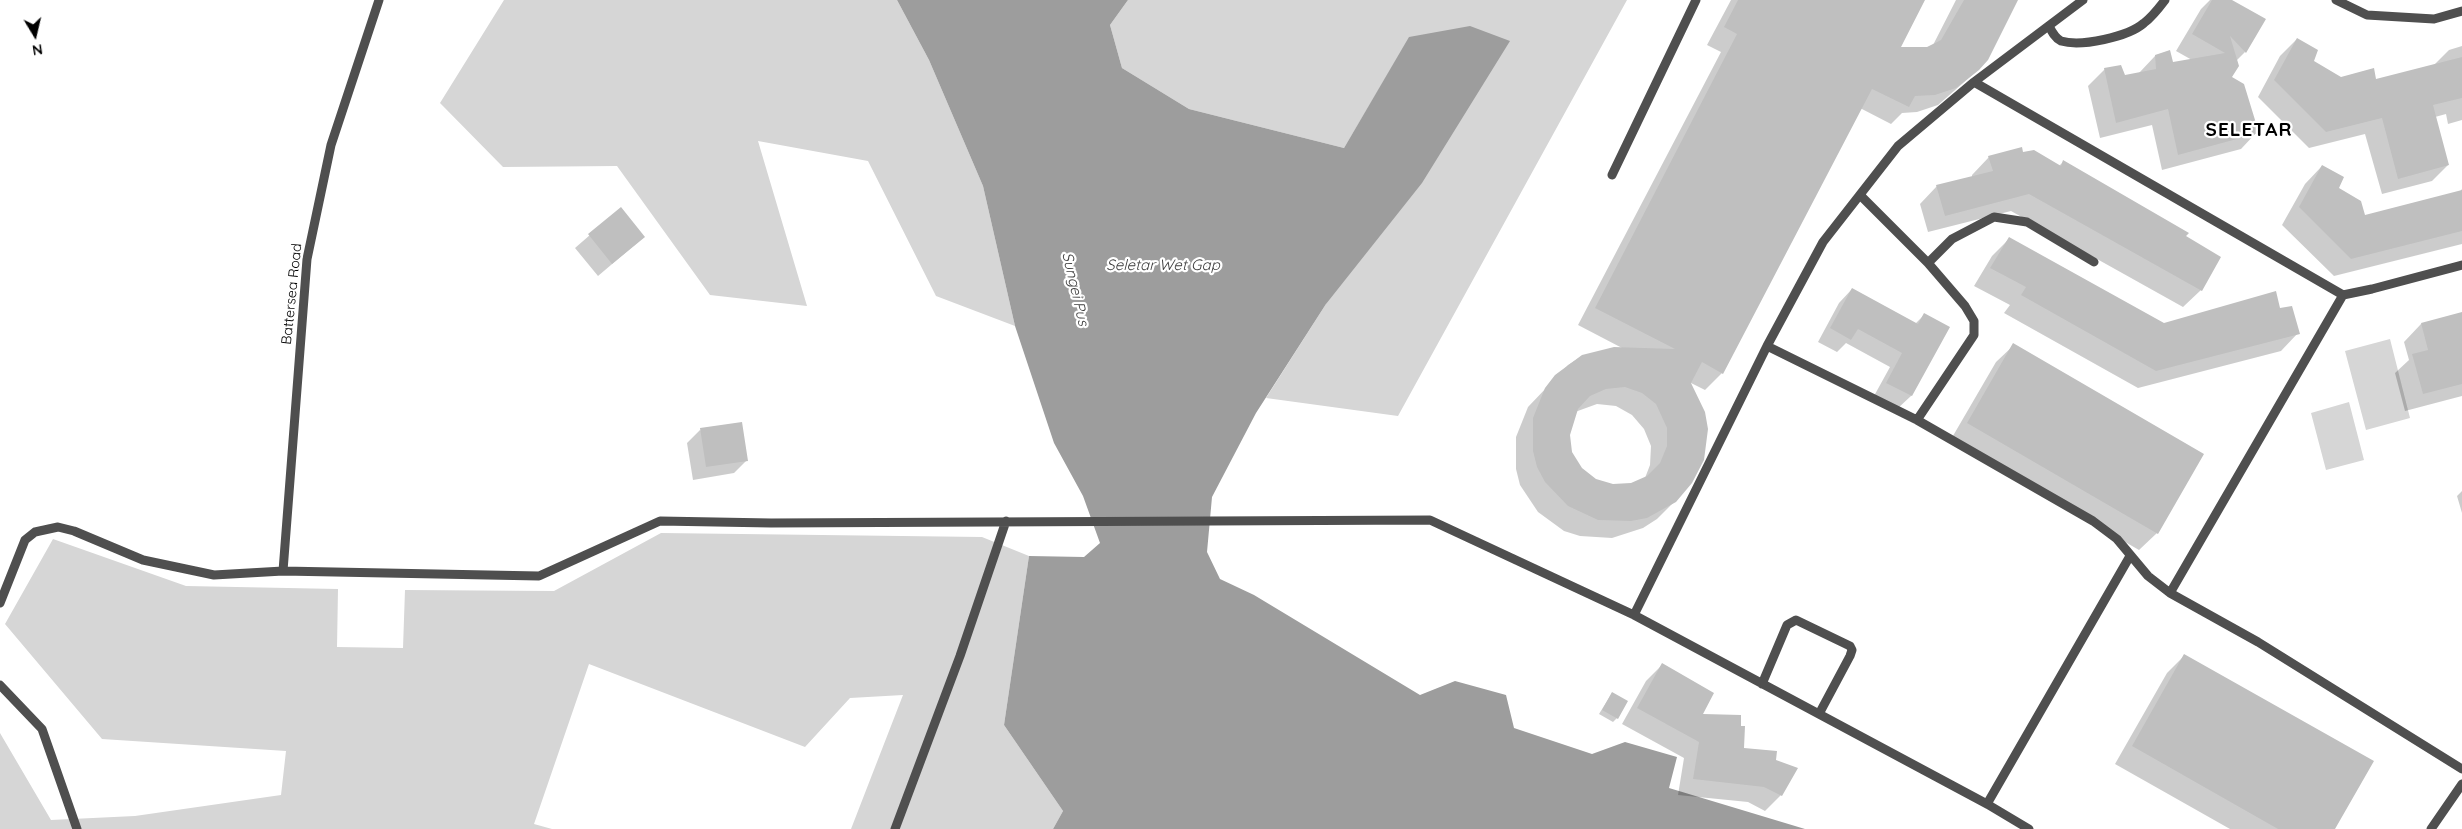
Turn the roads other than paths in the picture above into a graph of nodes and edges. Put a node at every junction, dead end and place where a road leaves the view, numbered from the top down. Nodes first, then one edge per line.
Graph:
1 (379, 0) edge
2 (1696, 0) edge
3 (2083, 0) edge
4 (2165, 0) edge
5 (2336, 0) edge
6 (2462, 11) edge
7 (2048, 26) junction
8 (1974, 82) junction
9 (1612, 175) dead end
10 (1860, 195) junction
11 (2094, 262) dead end
12 (1928, 263) junction
13 (2462, 264) edge
14 (2343, 295) junction
15 (1767, 346) junction
16 (1917, 420) junction
17 (1006, 521) junction
18 (2130, 556) junction
19 (283, 571) junction
20 (2170, 593) junction
21 (0, 603) edge
22 (1634, 615) junction
23 (1762, 684) junction
24 (0, 685) edge
25 (1819, 714) junction
26 (2462, 769) edge
27 (2462, 784) edge
28 (1986, 804) junction
29 (77, 829) edge
30 (895, 829) edge
31 (2029, 829) edge
32 (2431, 829) edge

1 - 19 lane, Battersea Road
2 - 9 lane
3 - 7 lane
4 - 7 lane
5 - 6 lane
7 - 8 lane
8 - 10 lane
8 - 14 lane
10 - 12 lane
10 - 15 lane
11 - 12 lane
12 - 16 lane
13 - 14 lane
14 - 20 lane
15 - 16 lane
15 - 22 lane
16 - 18 lane
17 - 19 lane
17 - 22 lane
17 - 30 lane
18 - 20 lane
18 - 28 lane
19 - 21 lane
20 - 26 lane
22 - 23 lane
23 - 25 lane
23 - 25 lane
24 - 29 lane
25 - 28 lane
27 - 32 lane
28 - 31 lane

